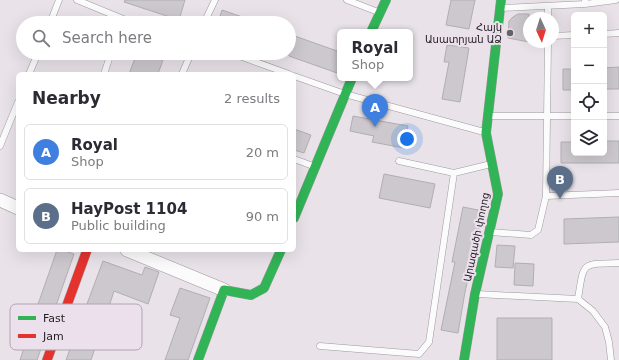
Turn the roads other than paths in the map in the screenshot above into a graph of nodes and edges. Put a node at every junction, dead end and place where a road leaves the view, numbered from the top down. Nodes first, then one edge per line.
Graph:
1 (59, 0) edge
2 (77, 0) edge
3 (214, 0) edge
4 (347, 0) edge
5 (386, 0) edge
6 (616, 0) edge
7 (585, 2) edge
8 (500, 4) edge
9 (548, 6) junction
10 (379, 12) junction
11 (548, 12) edge
12 (53, 16) edge
13 (112, 16) edge
14 (207, 16) edge
15 (372, 29) edge
16 (619, 33) edge
17 (607, 34) edge
18 (571, 35) edge
19 (559, 36) edge
20 (548, 48) edge
21 (35, 60) edge
22 (109, 60) edge
23 (188, 60) edge
24 (250, 60) edge
25 (30, 72) edge
26 (105, 72) edge
27 (183, 72) edge
28 (283, 72) edge
29 (296, 77) edge
30 (351, 81) edge
31 (345, 94) junction
32 (16, 107) edge
33 (488, 116) junction
34 (547, 116) junction
35 (571, 116) edge
36 (607, 116) edge
37 (619, 116) edge
38 (486, 133) junction
39 (0, 146) edge
40 (296, 160) edge
41 (399, 162) dead end
42 (492, 164) junction
43 (315, 167) junction
44 (454, 173) junction
45 (619, 193) edge
46 (546, 196) junction
47 (0, 200) edge
48 (16, 207) edge
49 (296, 213) edge
50 (489, 232) junction
51 (86, 252) edge
52 (132, 252) edge
53 (280, 252) edge
54 (619, 263) edge
55 (224, 290) junction
56 (475, 294) junction
57 (578, 299) junction
58 (67, 304) edge
59 (320, 346) dead end
60 (51, 350) edge
61 (47, 360) edge
62 (198, 360) edge
63 (464, 360) edge
64 (611, 360) edge

1 - 12 lane
2 - 13 lane
3 - 14 lane
4 - 10 lane
5 - 10 street
6 - 7 lane
7 - 9 lane
8 - 9 lane
8 - 33 street, Արագածի փողոց
9 - 11 lane
10 - 15 street
16 - 17 lane
18 - 19 lane
20 - 34 lane
21 - 25 lane
22 - 26 lane
23 - 27 lane
24 - 28 lane
29 - 31 lane
30 - 31 street
31 - 38 lane
31 - 43 street
32 - 39 lane
33 - 34 lane
33 - 38 street, Արագածի փողոց
34 - 35 lane
34 - 46 lane
36 - 37 lane
38 - 42 street, Արագածի փողոց
40 - 43 lane
41 - 44 lane
42 - 44 lane
42 - 50 street, Արագածի փողոց
43 - 49 street
44 - 59 lane
45 - 46 lane
46 - 50 lane
47 - 48 street
50 - 56 street, Արագածի փողոց
51 - 58 street
52 - 55 street
53 - 55 street
54 - 57 lane
55 - 62 street
56 - 57 lane
56 - 63 street, Արագածի փողոց
57 - 64 lane
60 - 61 street

